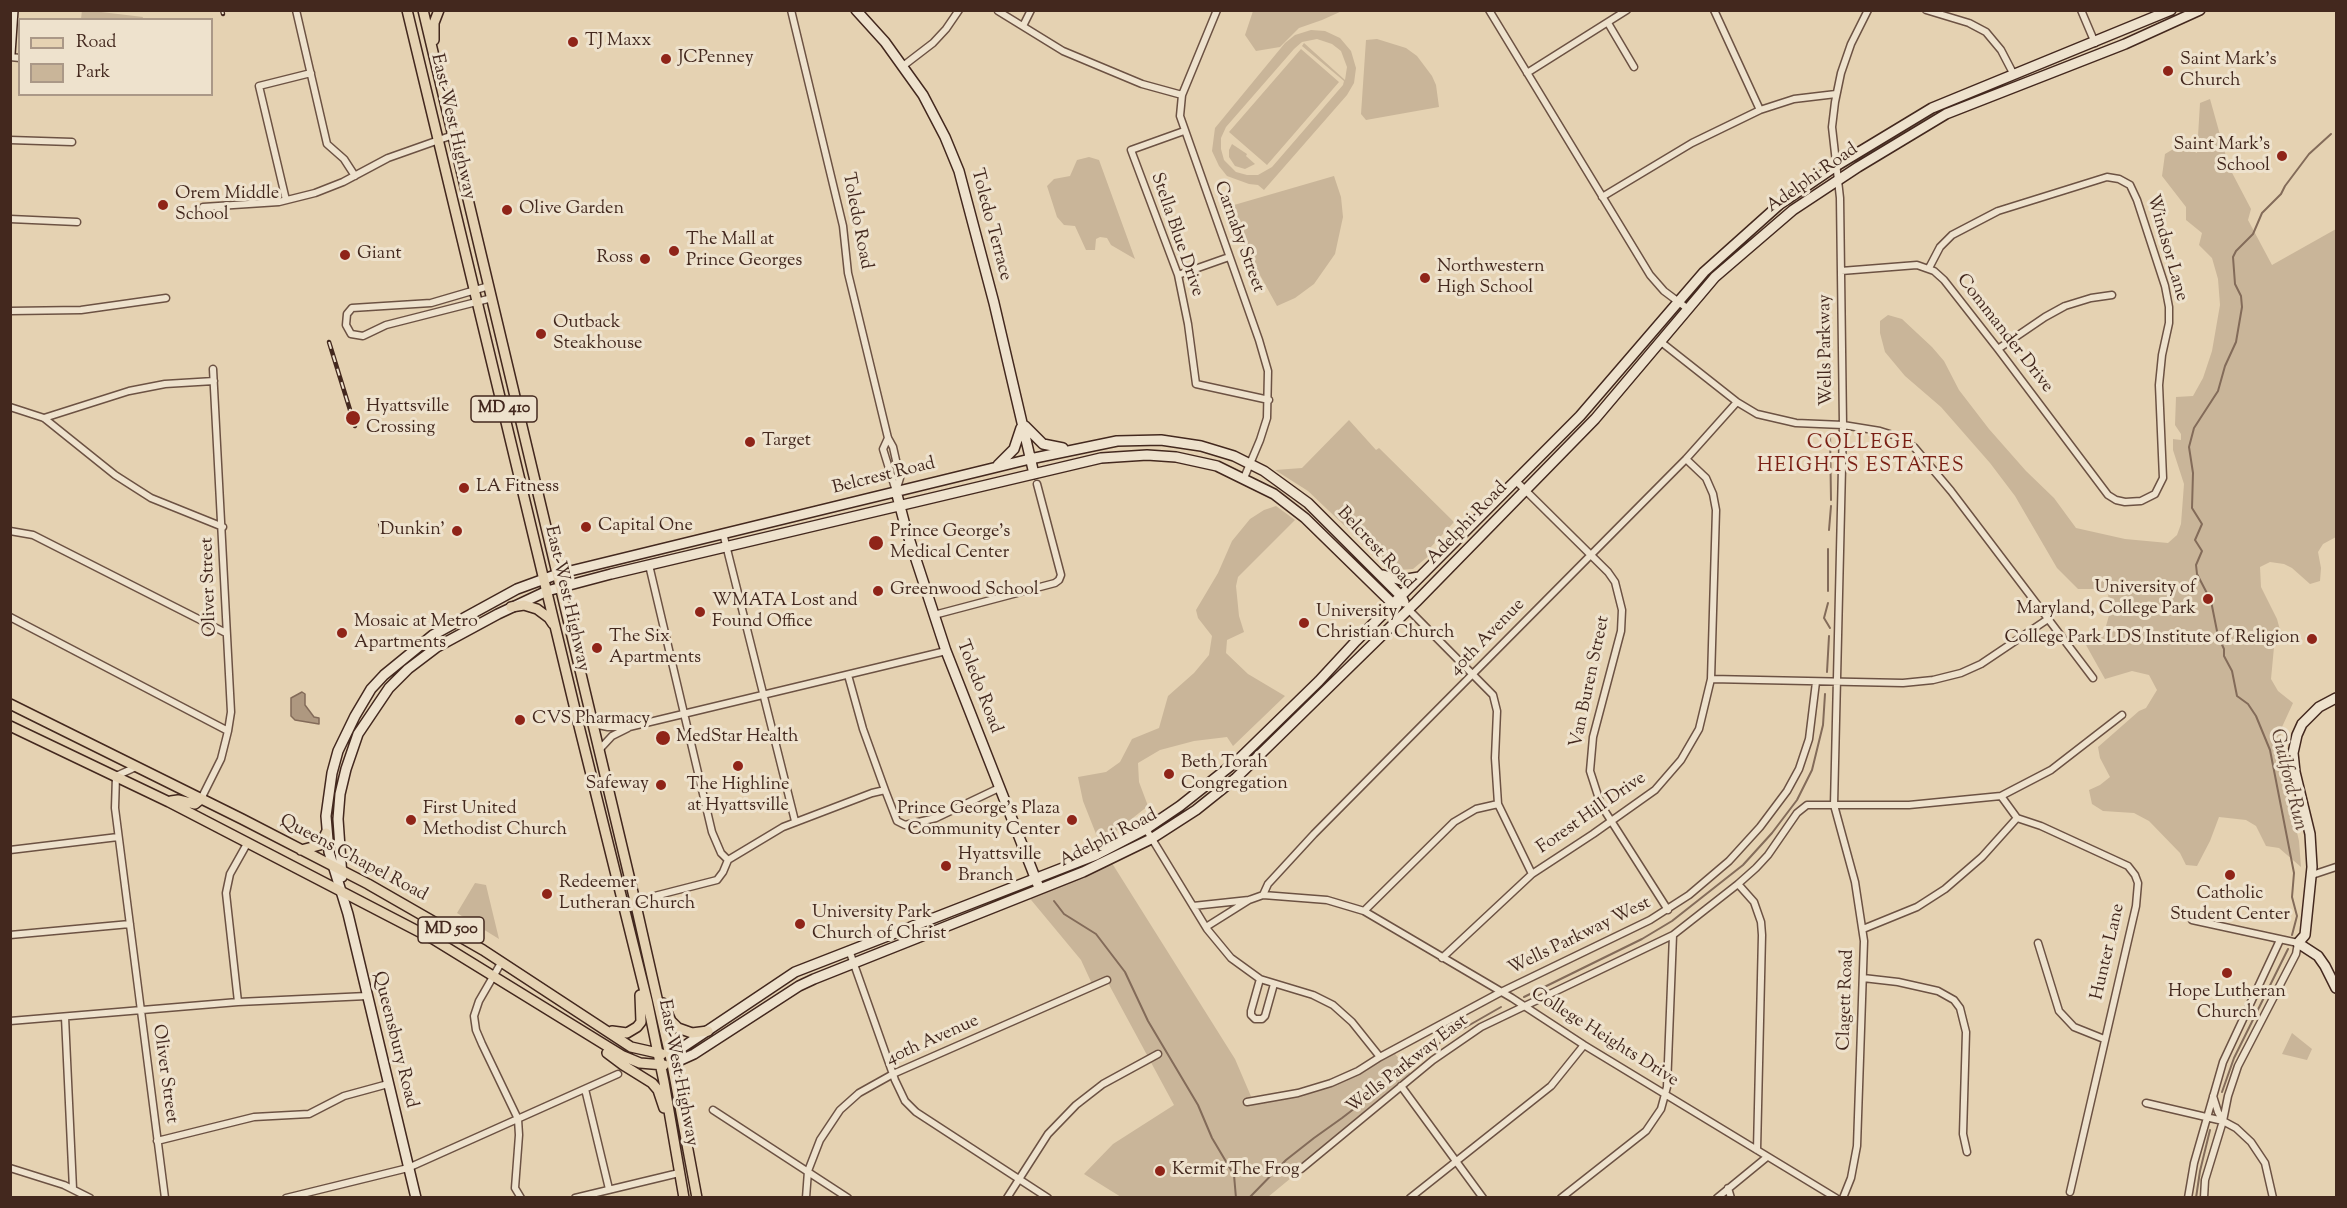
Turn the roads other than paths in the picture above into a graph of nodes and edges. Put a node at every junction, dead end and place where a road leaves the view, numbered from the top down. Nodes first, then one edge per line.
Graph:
1 (13, 10) edge
2 (296, 10) edge
3 (407, 10) edge
4 (423, 10) edge
5 (439, 10) edge
6 (791, 10) edge
7 (856, 10) edge
8 (959, 10) edge
9 (1031, 10) edge
10 (1217, 10) edge
11 (1489, 10) edge
12 (1628, 10) edge
13 (1714, 10) edge
14 (1868, 10) edge
15 (1926, 10) edge
16 (2081, 10) edge
17 (2171, 10) edge
18 (2200, 10) edge
19 (998, 11) edge
20 (2181, 15) edge
21 (1608, 23) junction
22 (1023, 26) junction
23 (2095, 43) junction
24 (10, 56) edge
25 (903, 66) junction
26 (1634, 67) dead end
27 (437, 69) junction
28 (311, 73) junction
29 (1527, 73) junction
30 (2014, 75) junction
31 (1836, 94) junction
32 (1182, 95) junction
33 (1760, 110) junction
34 (1184, 131) junction
35 (453, 135) junction
36 (10, 140) edge
37 (438, 140) junction
38 (72, 142) dead end
39 (1836, 166) junction
40 (355, 176) junction
41 (1838, 180) junction
42 (1602, 197) junction
43 (286, 201) junction
44 (203, 207) dead end
45 (10, 219) edge
46 (77, 222) dead end
47 (1229, 257) junction
48 (1929, 268) junction
49 (1841, 271) junction
50 (1178, 275) junction
51 (489, 286) junction
52 (474, 291) junction
53 (2112, 295) dead end
54 (166, 298) dead end
55 (492, 298) junction
56 (477, 302) junction
57 (1678, 302) junction
58 (1688, 309) junction
59 (10, 311) edge
60 (1661, 342) junction
61 (1998, 349) junction
62 (213, 369) dead end
63 (214, 381) junction
64 (1269, 400) junction
65 (1737, 402) junction
66 (10, 407) edge
67 (44, 418) junction
68 (1022, 422) junction
69 (1843, 425) junction
70 (1074, 448) junction
71 (1030, 459) junction
72 (1686, 459) junction
73 (1250, 463) junction
74 (994, 467) junction
75 (1034, 474) junction
76 (1244, 478) junction
77 (1516, 481) junction
78 (1037, 484) dead end
79 (1524, 489) junction
80 (896, 491) junction
81 (2106, 492) joint
82 (900, 505) junction
83 (223, 527) junction
84 (10, 531) edge
85 (723, 533) junction
86 (726, 547) junction
87 (1590, 554) junction
88 (650, 565) junction
89 (1378, 573) junction
90 (558, 574) junction
91 (1421, 576) junction
92 (544, 578) junction
93 (561, 587) junction
94 (547, 591) junction
95 (1401, 596) junction
96 (1393, 604) junction
97 (511, 607) junction
98 (1408, 609) junction
99 (934, 615) junction
100 (10, 617) edge
101 (2048, 619) junction
102 (557, 632) junction
103 (226, 633) junction
104 (946, 651) junction
105 (1473, 674) junction
106 (848, 675) junction
107 (1711, 678) junction
108 (2093, 678) dead end
109 (1816, 682) junction
110 (1836, 682) junction
111 (762, 696) junction
112 (2337, 698) edge
113 (10, 704) edge
114 (685, 715) junction
115 (2122, 715) dead end
116 (593, 724) junction
117 (10, 726) edge
118 (628, 727) junction
119 (228, 731) junction
120 (599, 750) junction
121 (137, 766) junction
122 (346, 769) junction
123 (116, 776) junction
124 (330, 782) junction
125 (999, 788) junction
126 (885, 789) junction
127 (2001, 796) junction
128 (201, 799) junction
129 (169, 802) junction
130 (1498, 804) junction
131 (1833, 805) junction
132 (2017, 818) junction
133 (795, 821) junction
134 (1611, 821) junction
135 (1146, 829) junction
136 (604, 830) junction
137 (326, 833) junction
138 (118, 837) junction
139 (1151, 839) junction
140 (248, 842) junction
141 (10, 850) edge
142 (301, 850) junction
143 (728, 860) junction
144 (332, 865) junction
145 (2337, 867) edge
146 (343, 871) junction
147 (1532, 874) junction
148 (2312, 875) junction
149 (1035, 879) junction
150 (1738, 884) junction
151 (341, 890) junction
152 (1040, 890) junction
153 (1263, 895) junction
154 (1249, 900) junction
155 (635, 901) junction
156 (1193, 906) junction
157 (1668, 910) junction
158 (1364, 911) junction
159 (2192, 920) dead end
160 (130, 924) junction
161 (627, 925) junction
162 (1206, 927) junction
163 (1863, 929) junction
164 (10, 934) edge
165 (1673, 935) junction
166 (644, 939) junction
167 (2280, 940) junction
168 (2038, 943) dead end
169 (2298, 943) junction
170 (849, 950) junction
171 (1442, 958) junction
172 (501, 963) junction
173 (854, 964) junction
174 (493, 976) junction
175 (1863, 978) junction
176 (1260, 979) junction
177 (1107, 980) dead end
178 (1274, 984) junction
179 (2337, 988) edge
180 (1501, 992) junction
181 (367, 996) junction
182 (238, 1002) junction
183 (565, 1004) junction
184 (1524, 1006) junction
185 (140, 1009) junction
186 (65, 1017) junction
187 (10, 1021) edge
188 (708, 1031) junction
189 (590, 1037) junction
190 (2104, 1039) junction
191 (1584, 1045) junction
192 (659, 1054) junction
193 (1158, 1054) dead end
194 (1380, 1057) junction
195 (671, 1059) junction
196 (661, 1065) junction
197 (618, 1074) dead end
198 (893, 1074) junction
199 (387, 1084) junction
200 (1401, 1086) junction
201 (585, 1089) junction
202 (2213, 1092) junction
203 (1666, 1095) junction
204 (1247, 1102) dead end
205 (2146, 1103) dead end
206 (713, 1110) dead end
207 (2206, 1118) junction
208 (518, 1119) junction
209 (2223, 1121) junction
210 (158, 1141) junction
211 (675, 1144) junction
212 (1757, 1150) junction
213 (1967, 1152) dead end
214 (1767, 1157) junction
215 (1456, 1161) junction
216 (10, 1168) edge
217 (408, 1168) junction
218 (1300, 1169) dead end
219 (808, 1172) junction
220 (679, 1173) junction
221 (1019, 1179) junction
222 (1728, 1188) junction
223 (73, 1189) junction
224 (609, 1190) junction
225 (2070, 1192) dead end
226 (90, 1197) edge
227 (165, 1197) edge
228 (286, 1197) edge
229 (416, 1197) edge
230 (521, 1197) edge
231 (575, 1197) edge
232 (684, 1197) edge
233 (697, 1197) edge
234 (806, 1197) edge
235 (848, 1197) edge
236 (1007, 1197) edge
237 (1048, 1197) edge
238 (1410, 1197) edge
239 (1483, 1197) edge
240 (1561, 1197) edge
241 (1717, 1197) edge
242 (1731, 1197) edge
243 (1836, 1197) edge
244 (1843, 1197) edge
245 (2188, 1197) edge
246 (2204, 1197) edge
247 (2273, 1197) edge

1 - 24 main road
2 - 28 street
3 - 37 main road, East-West Highway / MD 410
4 - 27 main road, East-West Highway / MD 410
5 - 27 main road
6 - 80 street, Toledo Road
7 - 25 main road, Toledo Terrace
8 - 25 street
9 - 22 street
10 - 32 street, Carnaby Street
11 - 29 street
12 - 21 street
13 - 33 street
14 - 31 street, Wells Parkway
15 - 30 street
16 - 23 street
17 - 23 main road, Adelphi Road
18 - 20 main road, Adelphi Road
19 - 22 street
20 - 41 main road, Adelphi Road
21 - 26 street
21 - 29 street
22 - 32 street
23 - 30 main road, Adelphi Road
25 - 68 main road, Toledo Terrace
27 - 35 main road, East-West Highway / MD 410
28 - 40 street
28 - 43 street
29 - 42 street
30 - 39 main road, Adelphi Road
31 - 33 street
31 - 39 street, Wells Parkway
32 - 34 street, Carnaby Street
33 - 42 street
34 - 47 street, Carnaby Street
34 - 50 street, Stella Blue Drive
35 - 37 street
35 - 51 main road, East-West Highway / MD 410
36 - 38 street
37 - 40 street
37 - 52 main road, East-West Highway / MD 410
39 - 41 street, Wells Parkway
39 - 57 main road, Adelphi Road
40 - 43 street
41 - 49 street, Wells Parkway
41 - 58 main road, Adelphi Road
42 - 57 street
43 - 44 street
45 - 46 street
47 - 50 street
47 - 64 street, Carnaby Street
48 - 49 street, Commander Drive
48 - 61 street, Commander Drive
48 - 81 street, Windsor Lane
49 - 69 street, Wells Parkway
50 - 64 street, Stella Blue Drive
51 - 52 street
51 - 55 main road, East-West Highway / MD 410
52 - 56 main road, East-West Highway / MD 410
52 - 56 street
53 - 61 street
54 - 59 street
55 - 56 street
55 - 90 main road, East-West Highway / MD 410
56 - 92 main road, East-West Highway / MD 410
57 - 58 street
57 - 77 main road, Adelphi Road
58 - 60 main road, Adelphi Road
60 - 65 street
60 - 79 main road, Adelphi Road
61 - 81 street, Commander Drive
62 - 63 street, Oliver Street
63 - 67 street
63 - 83 street, Oliver Street
64 - 73 street, Carnaby Street
65 - 69 street
65 - 72 street, 40th Avenue
66 - 67 street
67 - 83 street
68 - 70 main road
68 - 71 main road, Toledo Terrace
68 - 74 main road
69 - 101 street
69 - 110 street, Wells Parkway
70 - 71 main road, Belcrest Road
70 - 73 main road, Belcrest Road
71 - 74 main road, Belcrest Road
71 - 75 main road, Toledo Terrace
72 - 87 street, 40th Avenue
72 - 107 street, Forest Hill Drive
73 - 76 street, Carnaby Street
73 - 89 main road, Belcrest Road
74 - 80 main road, Belcrest Road
75 - 76 main road, Belcrest Road
75 - 82 main road, Belcrest Road
76 - 96 main road, Belcrest Road
77 - 79 street, Van Buren Street
77 - 91 main road, Adelphi Road
78 - 99 street
79 - 87 street, Van Buren Street
79 - 98 main road, Adelphi Road
80 - 82 main road, Toledo Road
80 - 85 main road, Belcrest Road
82 - 86 main road, Belcrest Road
82 - 99 main road, Toledo Road
83 - 103 street, Oliver Street
84 - 103 street
85 - 86 street
85 - 90 main road, Belcrest Road
86 - 88 main road, Belcrest Road
86 - 111 street
87 - 105 street, 40th Avenue
87 - 134 street, Van Buren Street
88 - 93 main road, Belcrest Road
88 - 114 street
89 - 91 main road
89 - 95 main road, Belcrest Road
90 - 92 main road, Belcrest Road
90 - 93 main road, East-West Highway / MD 410
91 - 95 main road, Adelphi Road
92 - 94 main road, East-West Highway / MD 410
92 - 124 main road, Belcrest Road
93 - 94 main road, Belcrest Road
93 - 116 main road, East-West Highway / MD 410
94 - 97 main road, Belcrest Road
94 - 102 main road, East-West Highway / MD 410
95 - 96 main road, Adelphi Road
95 - 98 main road, Belcrest Road
96 - 98 main road, Belcrest Road
96 - 135 main road, Adelphi Road
97 - 102 main road
97 - 122 main road, Belcrest Road
98 - 105 street
98 - 139 main road, Adelphi Road
99 - 104 main road, Toledo Road
100 - 119 street
101 - 108 street
101 - 110 street
102 - 136 main road, East-West Highway / MD 410
103 - 119 street, Oliver Street
104 - 106 street
104 - 125 main road, Toledo Road
105 - 130 street
105 - 153 street, 40th Avenue
106 - 111 street
106 - 126 street
107 - 109 street
107 - 134 street, Forest Hill Drive
109 - 110 street
109 - 157 street, Wells Parkway West
110 - 131 street, Wells Parkway
111 - 114 street
111 - 133 street
112 - 148 main road
113 - 121 main road, Queens Chapel Road / MD 500
114 - 118 street
114 - 143 street
115 - 127 street
116 - 118 street
116 - 120 main road, East-West Highway / MD 410
117 - 123 main road, Queens Chapel Road / MD 500
118 - 120 street
119 - 128 street, Oliver Street
120 - 155 main road, East-West Highway / MD 410
121 - 123 street
121 - 128 main road, Queens Chapel Road / MD 500
122 - 124 main road
122 - 146 main road, Belcrest Road
123 - 129 main road, Queens Chapel Road / MD 500
123 - 138 street, Oliver Street
124 - 137 main road, Belcrest Road
125 - 126 street
125 - 149 main road, Toledo Road
126 - 133 street
127 - 131 street, Wells Parkway East
127 - 132 street
128 - 129 main road
128 - 142 main road, Queens Chapel Road / MD 500
129 - 140 main road, Queens Chapel Road / MD 500
130 - 147 street
130 - 158 street
131 - 150 street, Wells Parkway East
131 - 163 street, Clagett Road
132 - 163 street
132 - 190 street, Hunter Lane
133 - 143 street
134 - 147 street, Forest Hill Drive
134 - 157 street, Van Buren Street
135 - 139 street
135 - 149 main road, Adelphi Road
136 - 155 main road
136 - 161 main road, East-West Highway / MD 410
137 - 142 main road
137 - 144 main road, Belcrest Road
138 - 141 street
138 - 160 street, Oliver Street
139 - 152 main road, Adelphi Road
139 - 156 street
140 - 151 main road, Queens Chapel Road / MD 500
140 - 182 street
142 - 144 main road, Queens Chapel Road / MD 500
143 - 155 street
144 - 146 main road, Queens Chapel Road / MD 500
144 - 151 main road, Queensbury Road
145 - 148 street
146 - 151 main road, Queensbury Road
146 - 172 main road, Queens Chapel Road / MD 500
147 - 171 street, Forest Hill Drive
148 - 169 main road
149 - 152 main road, Toledo Road
149 - 170 main road, Adelphi Road
150 - 165 street, Wells Parkway East
150 - 212 street
151 - 174 main road, Queens Chapel Road / MD 500
151 - 181 main road, Queensbury Road
152 - 173 main road, Adelphi Road
153 - 154 street, College Heights Drive
153 - 158 street, College Heights Drive
154 - 156 street, College Heights Drive
154 - 162 street, College Heights Drive
155 - 166 main road, East-West Highway / MD 410
156 - 162 street
157 - 180 street, Wells Parkway West
158 - 171 street, College Heights Drive
159 - 167 street
160 - 164 street
160 - 185 street, Oliver Street
161 - 183 main road
161 - 192 main road, East-West Highway / MD 410
162 - 176 street
163 - 175 street, Clagett Road
165 - 184 street, Wells Parkway East
165 - 203 street
166 - 188 main road
166 - 195 main road, East-West Highway / MD 410
167 - 169 street
167 - 202 street
168 - 190 street
169 - 179 main road
169 - 209 street
170 - 173 street
170 - 188 main road, Adelphi Road
171 - 180 street, College Heights Drive
172 - 174 street
172 - 183 main road, Queens Chapel Road / MD 500
173 - 195 main road, Adelphi Road
173 - 198 street
174 - 189 main road, Queens Chapel Road / MD 500
174 - 208 street
175 - 213 street
175 - 244 street, Clagett Road
176 - 178 street
176 - 178 street
177 - 198 street, 40th Avenue
178 - 194 street
180 - 184 street, College Heights Drive
180 - 194 street, Wells Parkway West
181 - 182 street
181 - 199 main road, Queensbury Road
182 - 185 street
183 - 192 main road, Queens Chapel Road / MD 500
184 - 191 street, College Heights Drive
184 - 200 street, Wells Parkway East
185 - 186 street
185 - 210 street, Oliver Street
186 - 187 street
186 - 223 street
188 - 195 main road, Adelphi Road
189 - 196 main road, Queens Chapel Road / MD 500
189 - 211 main road
190 - 225 street, Hunter Lane
191 - 203 street, College Heights Drive
191 - 215 street
192 - 195 main road, Queens Chapel Road / MD 500
192 - 196 main road, East-West Highway / MD 410
193 - 221 street
194 - 204 street, Wells Parkway West
195 - 196 main road, Queens Chapel Road / MD 500
195 - 233 main road, East-West Highway / MD 410
196 - 211 main road, East-West Highway / MD 410
197 - 201 street
198 - 219 street, 40th Avenue
198 - 221 street
199 - 210 street
199 - 217 main road, Queensbury Road
200 - 215 street
200 - 218 street, Wells Parkway East
201 - 208 street
201 - 224 street
202 - 207 street
202 - 209 street
203 - 212 street, College Heights Drive
203 - 240 street
205 - 207 street
206 - 219 street
207 - 209 street
207 - 245 street
208 - 217 street
208 - 230 street
209 - 246 street
209 - 247 street
210 - 227 street, Oliver Street
211 - 220 main road, East-West Highway / MD 410
212 - 214 street, College Heights Drive
214 - 222 street
214 - 243 street, College Heights Drive
215 - 238 street
215 - 239 street
216 - 223 street
217 - 228 street
217 - 229 main road, Queensbury Road
219 - 234 street, 40th Avenue
219 - 235 street
220 - 224 street
220 - 232 main road, East-West Highway / MD 410
221 - 236 street
221 - 237 street
222 - 241 street
222 - 242 street
223 - 226 street
224 - 231 street

